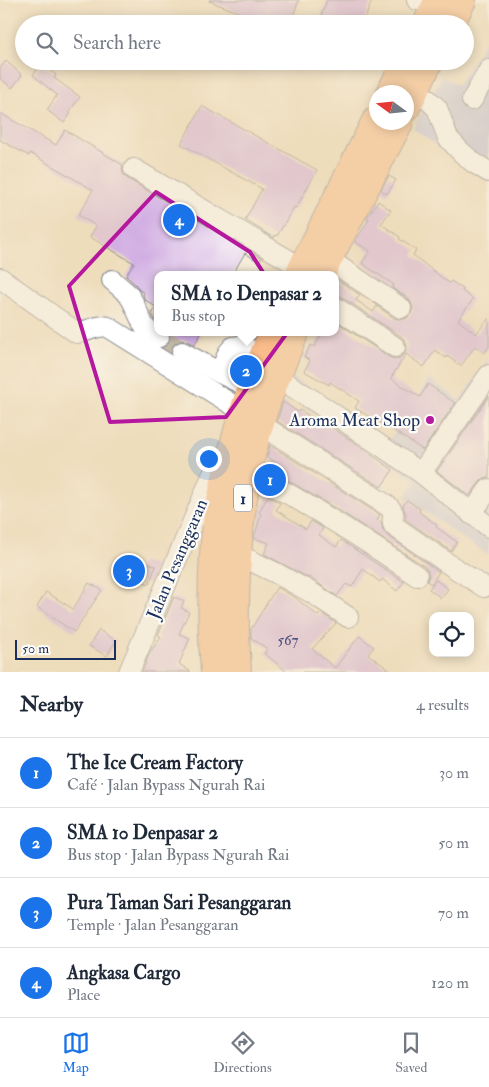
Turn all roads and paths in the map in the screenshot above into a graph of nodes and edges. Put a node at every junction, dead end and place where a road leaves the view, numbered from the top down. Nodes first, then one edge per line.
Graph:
1 (406, 70) edge
2 (423, 70) edge
3 (489, 70) edge
4 (405, 85) edge
5 (412, 85) edge
6 (414, 100) edge
7 (472, 100) dead end
8 (372, 130) edge
9 (394, 130) edge
10 (134, 169) dead end
11 (489, 172) edge
12 (313, 269) edge
13 (0, 278) edge
14 (112, 280) dead end
15 (339, 281) edge
16 (401, 308) dead end
17 (339, 310) edge
18 (154, 334) edge
19 (292, 336) edge
20 (395, 347) dead end
21 (182, 352) tunnel mouth
22 (271, 355) edge
23 (220, 373) junction
24 (489, 375) edge
25 (252, 408) junction
26 (240, 461) junction
27 (421, 473) junction
28 (489, 489) edge
29 (471, 514) junction
30 (489, 528) edge
31 (237, 554) junction
32 (417, 576) dead end
33 (484, 587) dead end
34 (348, 617) dead end
35 (129, 672) edge
36 (215, 672) edge
37 (236, 672) edge

1 - 4 highway
2 - 5 highway
3 - 7 street
6 - 11 street
8 - 12 highway
9 - 12 highway
10 - 12 street
13 - 25 street
14 - 18 street
15 - 16 street
17 - 20 street
19 - 22 highway, 1
21 - 23 street
22 - 23 street
22 - 25 highway, 1
22 - 25 highway, 1
22 - 27 street
23 - 25 street
24 - 27 street
25 - 26 highway, 1
25 - 33 street
26 - 31 highway, 1
26 - 32 street
26 - 35 street, Jalan Pesanggaran
26 - 36 highway, 1
27 - 29 street
28 - 29 street
29 - 30 street
31 - 34 street
31 - 37 highway, 1

